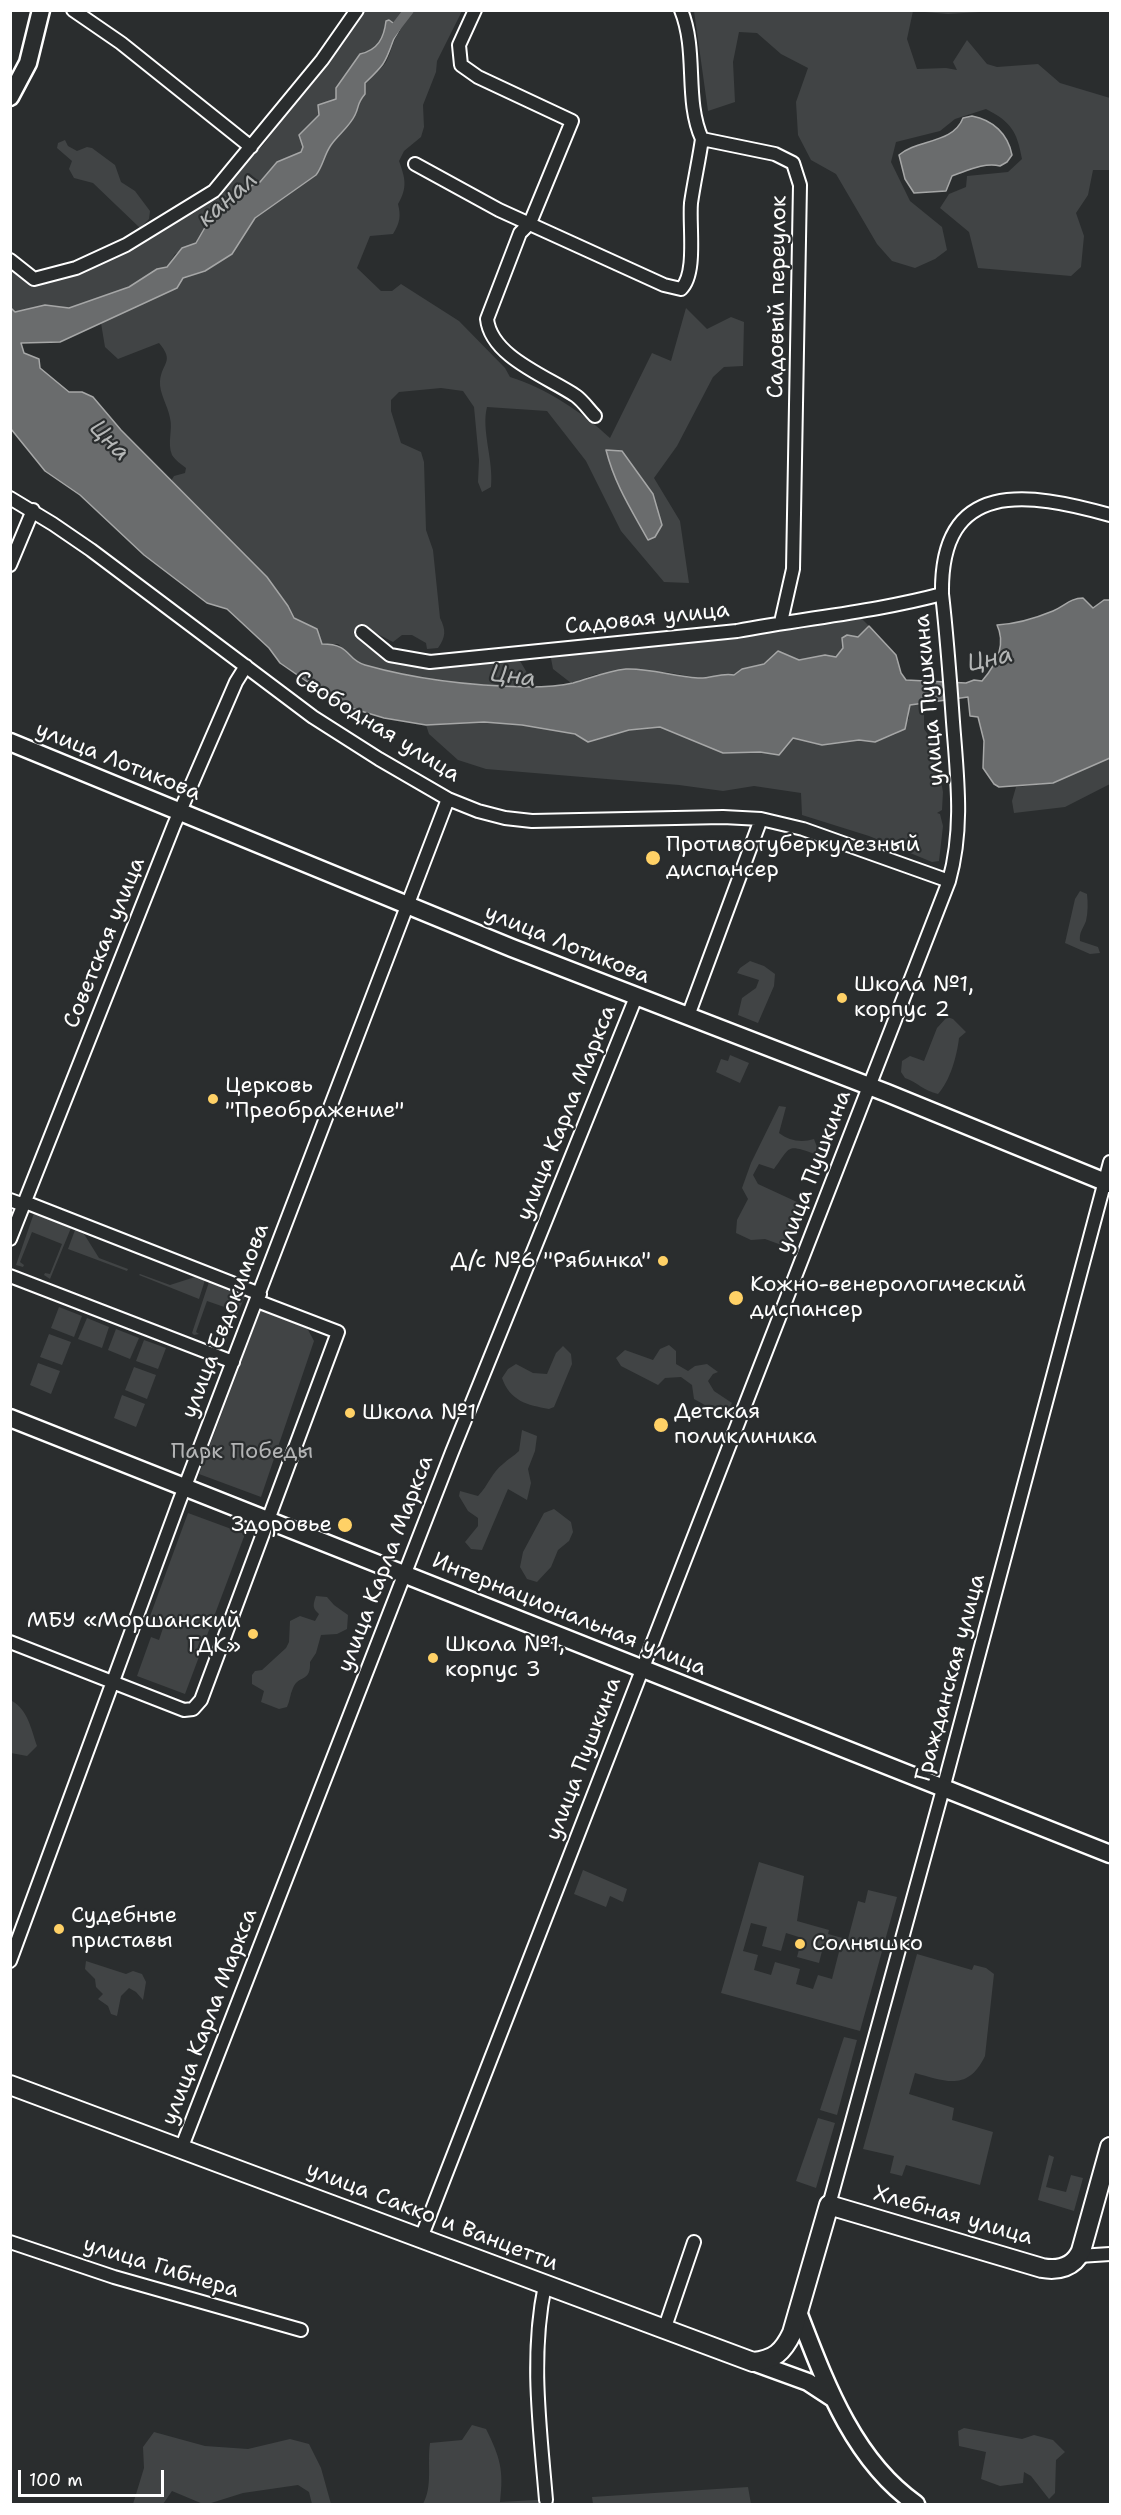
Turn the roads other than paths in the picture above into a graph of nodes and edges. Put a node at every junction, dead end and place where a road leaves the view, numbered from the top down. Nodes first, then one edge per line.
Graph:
1 (41, 10) edge
2 (73, 10) edge
3 (357, 10) edge
4 (475, 10) edge
5 (681, 10) edge
6 (10, 98) edge
7 (702, 139) junction
8 (251, 147) junction
9 (415, 164) dead end
10 (530, 223) junction
11 (10, 260) edge
12 (595, 416) dead end
13 (10, 498) edge
14 (33, 510) junction
15 (1110, 515) edge
16 (10, 564) edge
17 (942, 594) junction
18 (781, 622) junction
19 (362, 632) dead end
20 (246, 666) junction
21 (10, 742) edge
22 (448, 799) junction
23 (180, 812) junction
24 (761, 819) junction
25 (949, 881) junction
26 (407, 905) junction
27 (636, 997) junction
28 (688, 1016) junction
29 (869, 1086) junction
30 (1110, 1162) edge
31 (1108, 1183) edge
32 (10, 1200) edge
33 (24, 1204) junction
34 (10, 1239) edge
35 (10, 1276) edge
36 (259, 1297) junction
37 (233, 1362) junction
38 (10, 1418) edge
39 (185, 1487) junction
40 (269, 1520) junction
41 (406, 1574) junction
42 (10, 1642) edge
43 (641, 1670) junction
44 (112, 1682) junction
45 (943, 1789) junction
46 (1110, 1854) edge
47 (10, 1961) edge
48 (10, 2085) edge
49 (1110, 2147) edge
50 (181, 2149) junction
51 (829, 2205) junction
52 (421, 2238) junction
53 (10, 2242) edge
54 (694, 2242) dead end
55 (1110, 2254) edge
56 (1079, 2256) junction
57 (545, 2285) junction
58 (798, 2312) junction
59 (301, 2330) dead end
60 (664, 2330) junction
61 (753, 2362) junction
62 (834, 2400) junction
63 (546, 2500) dead end
64 (916, 2505) edge

1 - 6 street
2 - 8 street
3 - 8 street
4 - 10 street
5 - 7 street
7 - 10 street
7 - 18 street, Садовый переулок
8 - 11 street
9 - 10 street
10 - 12 street
13 - 14 street, Свободная улица
14 - 16 street
14 - 20 street, Свободная улица
15 - 17 street, улица Пушкина
17 - 18 street, Садовая улица
17 - 25 street, улица Пушкина
18 - 19 street, Садовая улица
20 - 22 street, Свободная улица
20 - 23 street, Советская улица
21 - 23 street, улица Лотикова
22 - 24 street, Свободная улица
22 - 26 street, улица Евдокимова
23 - 26 street, улица Лотикова
23 - 33 street, Советская улица
24 - 25 street, Свободная улица
24 - 28 street
25 - 29 street, улица Пушкина
26 - 27 street, улица Лотикова
26 - 36 street, улица Евдокимова
27 - 28 street, улица Лотикова
27 - 41 street, улица Карла Маркса
28 - 29 street, улица Лотикова
29 - 31 street, улица Лотикова
29 - 43 street, улица Пушкина
30 - 31 street, Гражданская улица
31 - 45 street, Гражданская улица
32 - 33 street
33 - 34 street, Советская улица
33 - 36 street
35 - 37 street
36 - 37 street, улица Евдокимова
36 - 40 street
37 - 39 street, улица Евдокимова
38 - 39 street, Интернациональная улица
39 - 40 street, Интернациональная улица
39 - 44 street, улица Евдокимова
40 - 41 street, Интернациональная улица
40 - 44 street
41 - 43 street, Интернациональная улица
41 - 50 street, улица Карла Маркса
42 - 44 street
43 - 45 street, Интернациональная улица
43 - 52 street, улица Пушкина
44 - 47 street, улица Евдокимова
45 - 46 street, Интернациональная улица
45 - 51 street, Гражданская улица
48 - 50 main road, улица Сакко и Ванцетти
49 - 56 main road
50 - 52 main road, улица Сакко и Ванцетти
51 - 56 main road, Хлебная улица
51 - 58 main road
52 - 57 main road, улица Сакко и Ванцетти
53 - 59 street, улица Гибнера
54 - 60 street
55 - 56 street
57 - 60 main road, улица Сакко и Ванцетти
57 - 63 street
58 - 61 main road
58 - 62 street
60 - 61 main road, улица Сакко и Ванцетти
61 - 62 street, улица Сакко и Ванцетти
62 - 64 street

